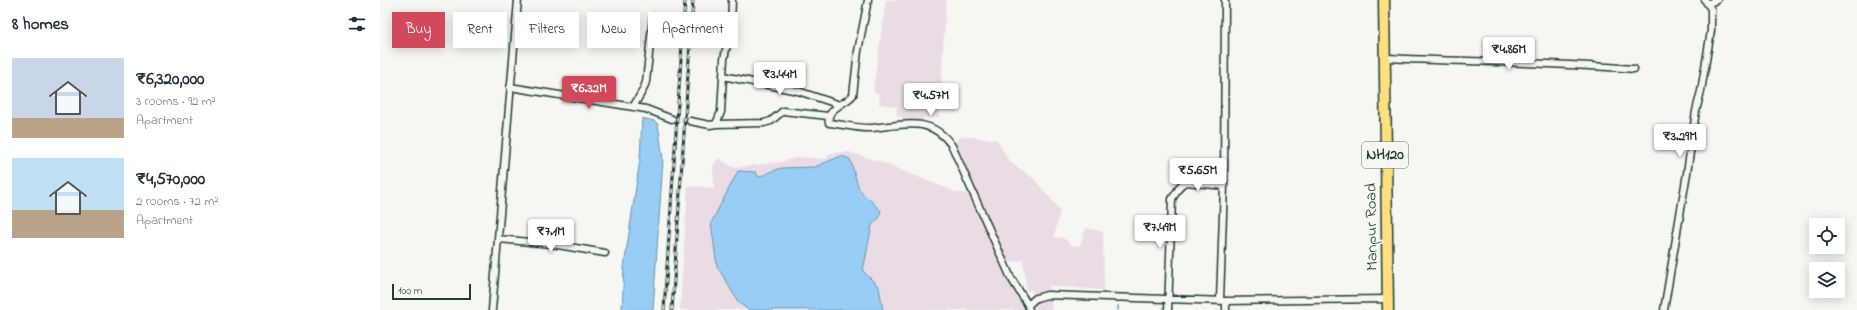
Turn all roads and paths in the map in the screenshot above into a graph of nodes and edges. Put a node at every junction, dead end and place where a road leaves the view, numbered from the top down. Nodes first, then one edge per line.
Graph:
1 (518, 0) edge
2 (732, 0) edge
3 (868, 0) edge
4 (1225, 0) edge
5 (1384, 0) edge
6 (1717, 0) edge
7 (1707, 1) edge
8 (649, 48) edge
9 (1385, 58) junction
10 (1634, 69) dead end
11 (723, 76) junction
12 (510, 88) junction
13 (840, 105) junction
14 (633, 107) junction
15 (828, 116) junction
16 (672, 119) tunnel mouth
17 (690, 121) tunnel mouth
18 (716, 124) junction
19 (1224, 186) junction
20 (498, 239) junction
21 (606, 253) dead end
22 (1388, 299) junction
23 (1168, 300) junction
24 (1223, 300) junction
25 (1028, 307) edge
26 (492, 310) edge
27 (1168, 310) edge
28 (1226, 310) edge
29 (1388, 310) edge
30 (1664, 310) edge

1 - 12 street
2 - 11 street
3 - 13 street
4 - 19 street
5 - 9 highway, Manpur Road / NH120
6 - 7 street
7 - 30 street
8 - 14 street
9 - 10 street
9 - 22 highway, Manpur Road / NH120
11 - 13 street
11 - 18 street
12 - 14 street
12 - 20 street
13 - 15 street
14 - 16 street
15 - 18 street
15 - 25 street
17 - 18 street
19 - 23 street
19 - 24 street
20 - 21 street
20 - 26 street
22 - 24 street
22 - 29 highway, Manpur Road / NH120
23 - 24 street
23 - 25 street
23 - 27 street
24 - 28 street

